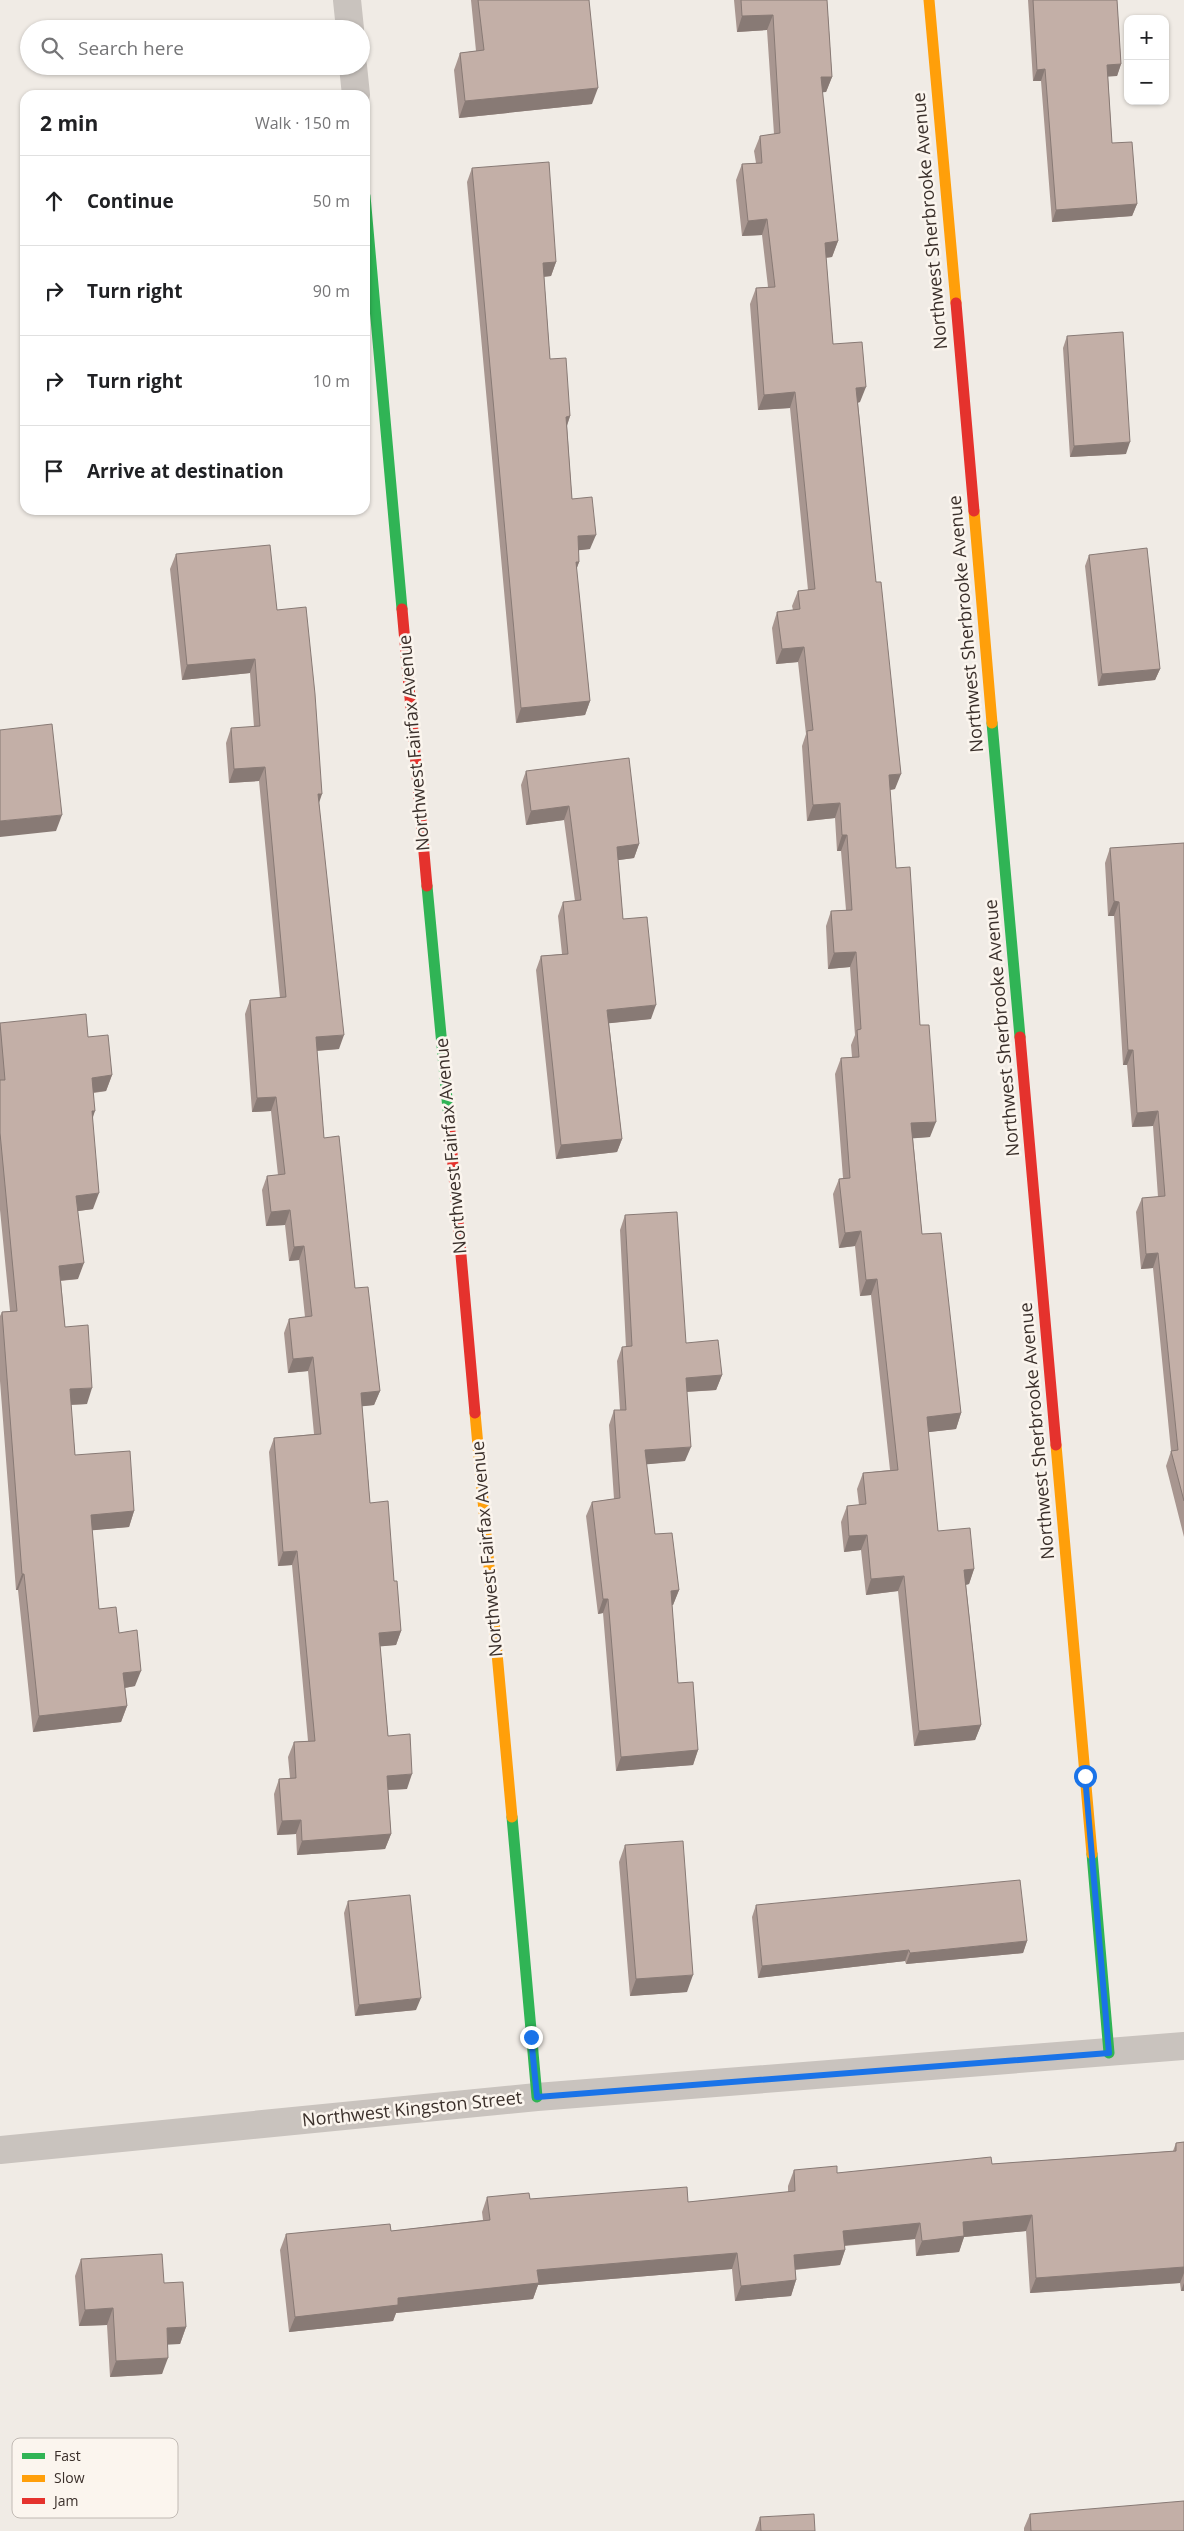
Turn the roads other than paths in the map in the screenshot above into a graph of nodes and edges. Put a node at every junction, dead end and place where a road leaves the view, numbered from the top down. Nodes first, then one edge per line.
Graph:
1 (347, 0) edge
2 (928, 0) edge
3 (349, 20) edge
4 (354, 75) edge
5 (355, 90) edge
6 (370, 251) edge
7 (1184, 2046) edge
8 (1109, 2053) junction
9 (537, 2097) junction
10 (0, 2150) edge

1 - 3 street
2 - 8 street, Northwest Sherbrooke Avenue
4 - 5 street
6 - 9 street, Northwest Fairfax Avenue
7 - 8 street, Northwest Kingston Street
8 - 9 street, Northwest Kingston Street
9 - 10 street, Northwest Kingston Street

